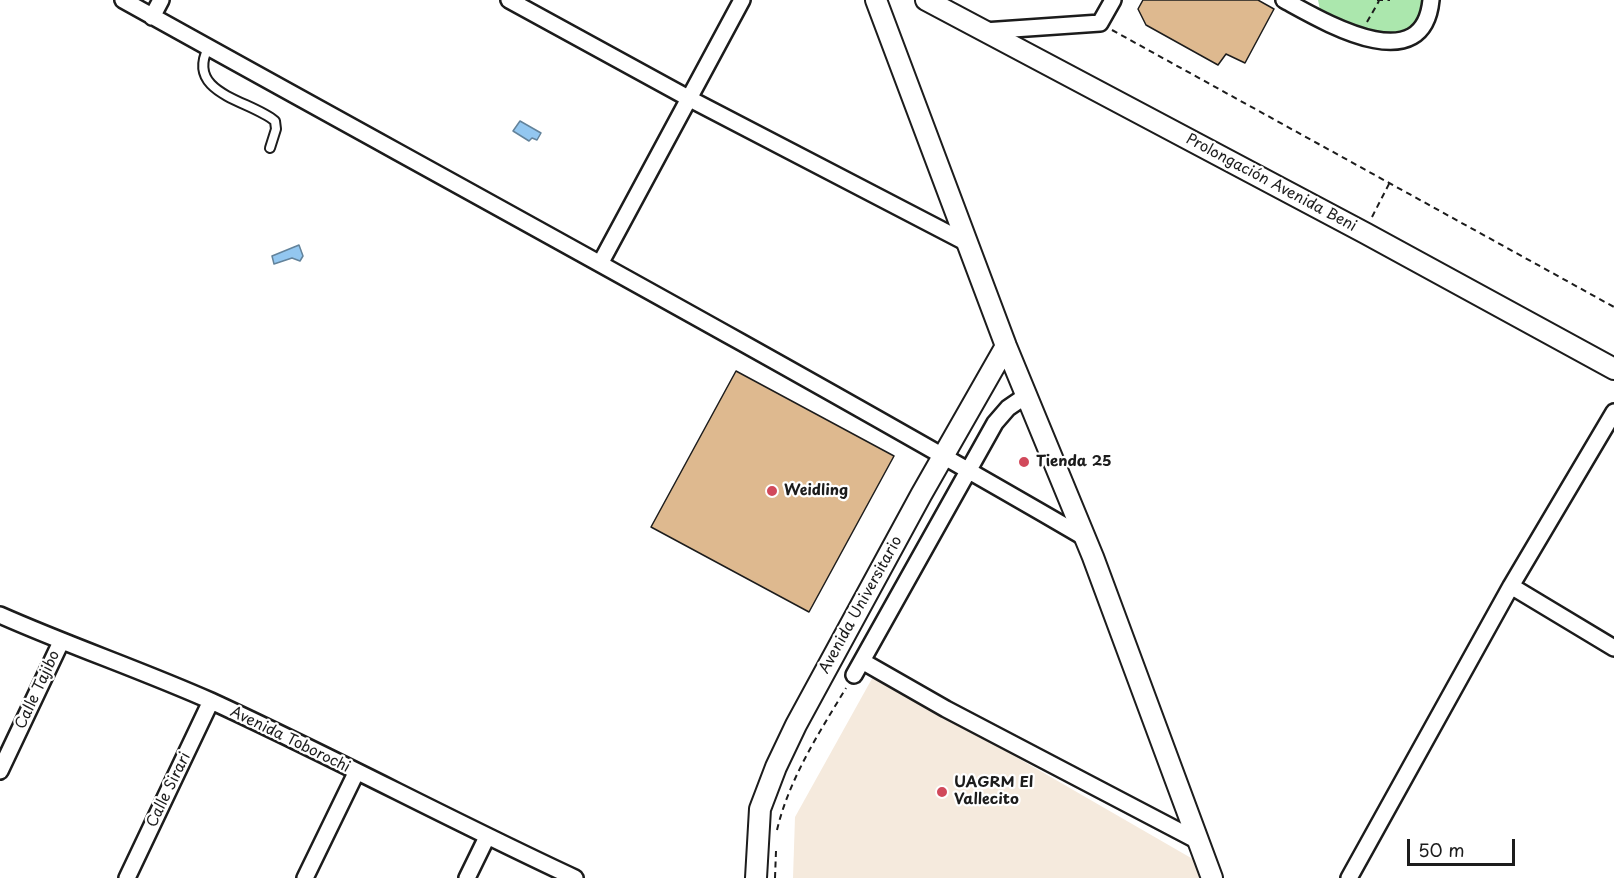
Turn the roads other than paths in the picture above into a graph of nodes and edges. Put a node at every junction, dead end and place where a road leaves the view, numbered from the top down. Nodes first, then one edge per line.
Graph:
1 (123, 0) edge
2 (161, 0) edge
3 (508, 0) edge
4 (742, 0) edge
5 (876, 0) edge
6 (926, 0) edge
7 (1113, 0) edge
8 (1284, 0) edge
9 (1431, 0) edge
10 (1303, 4) edge
11 (152, 16) junction
12 (984, 31) junction
13 (208, 48) junction
14 (690, 99) junction
15 (270, 148) dead end
16 (966, 243) junction
17 (601, 262) junction
18 (1006, 346) junction
19 (1614, 369) edge
20 (1027, 395) junction
21 (1614, 412) edge
22 (943, 456) junction
23 (968, 469) junction
24 (1082, 536) junction
25 (1511, 586) junction
26 (0, 615) edge
27 (61, 642) junction
28 (1614, 648) edge
29 (211, 701) junction
30 (0, 771) edge
31 (356, 773) junction
32 (487, 837) junction
33 (1196, 840) junction
34 (127, 878) edge
35 (305, 878) edge
36 (467, 878) edge
37 (575, 878) edge
38 (756, 878) edge
39 (1212, 878) edge
40 (1349, 878) edge

1 - 11 street
2 - 11 street
3 - 14 street
4 - 14 street
5 - 16 street
6 - 12 street, Prolongación Avenida Beni
7 - 12 street
8 - 10 street
9 - 10 street
11 - 13 street
12 - 19 street, Prolongación Avenida Beni
13 - 15 lane
13 - 17 street
14 - 16 street
14 - 17 street
16 - 18 street
17 - 22 street
18 - 20 street
18 - 22 street, Avenida Universitario
20 - 23 street
20 - 24 street
21 - 25 street
22 - 23 street
22 - 38 street, Avenida Universitario
23 - 24 street
23 - 33 street
24 - 33 street
25 - 28 street
25 - 40 street
26 - 27 street, Avenida Toborochi
27 - 29 street, Avenida Toborochi
27 - 30 street, Calle Tajibo
29 - 31 street, Avenida Toborochi
29 - 34 street, Calle Sirari
31 - 32 street, Avenida Toborochi
31 - 35 street
32 - 36 street
32 - 37 street, Avenida Toborochi
33 - 39 street

